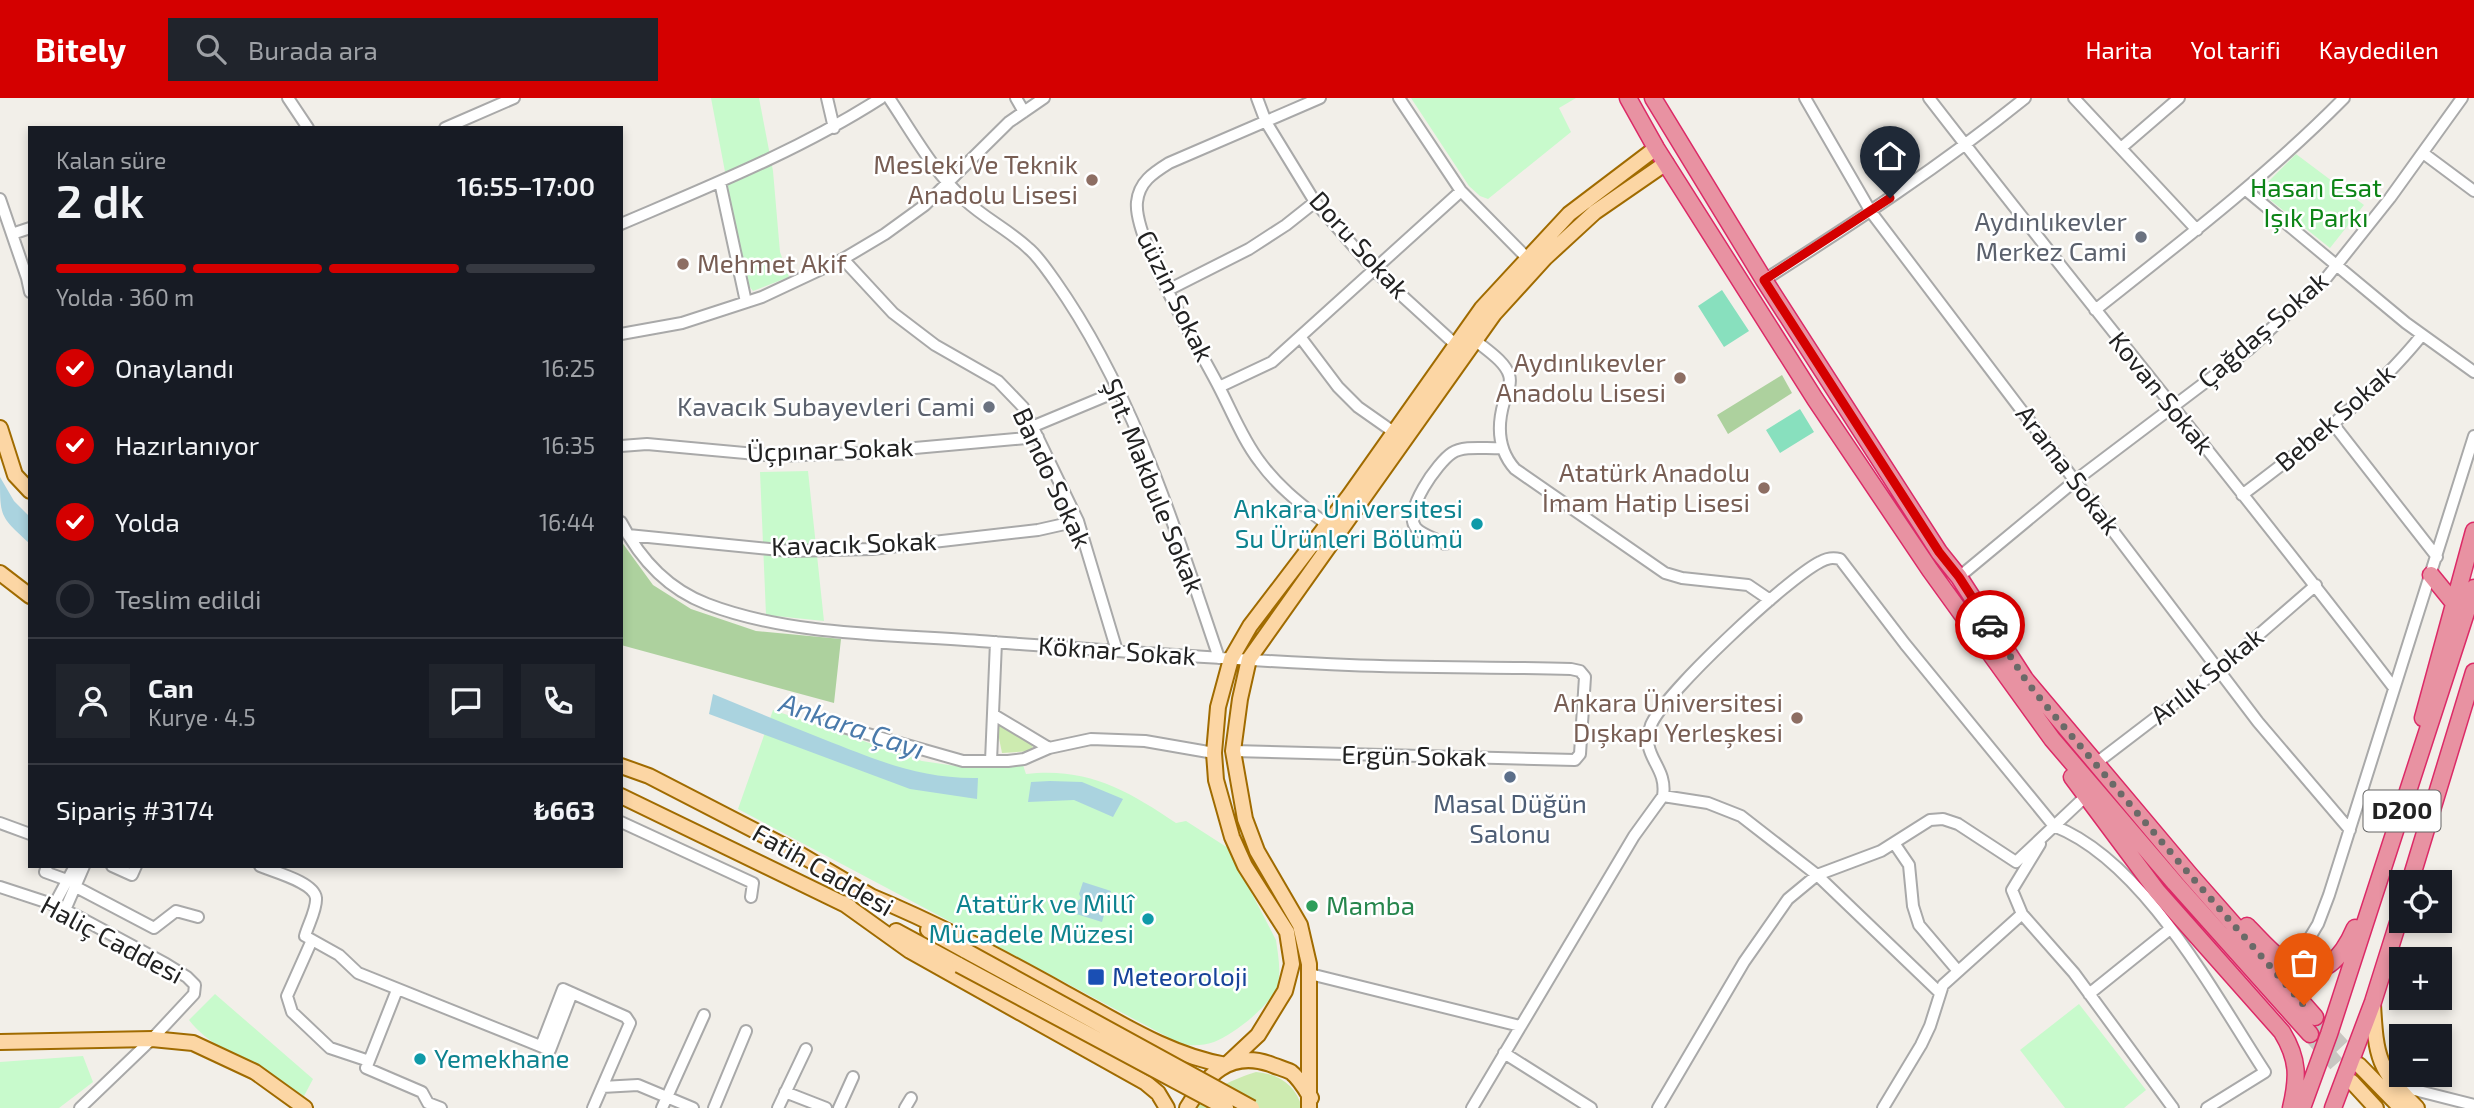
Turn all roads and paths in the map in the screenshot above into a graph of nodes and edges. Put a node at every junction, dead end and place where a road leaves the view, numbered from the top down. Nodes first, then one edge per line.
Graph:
1 (288, 98) edge
2 (514, 98) edge
3 (827, 98) edge
4 (881, 98) edge
5 (889, 98) edge
6 (1016, 98) edge
7 (1044, 98) edge
8 (1257, 98) edge
9 (1320, 98) edge
10 (1399, 98) edge
11 (1628, 98) edge
12 (1805, 98) edge
13 (1929, 98) edge
14 (2025, 98) edge
15 (2074, 98) edge
16 (2179, 98) edge
17 (2344, 98) edge
18 (2462, 98) edge
19 (1657, 99) edge
20 (1024, 112) junction
21 (1266, 122) junction
22 (307, 126) edge
23 (450, 126) edge
24 (834, 128) junction
25 (1965, 144) junction
26 (1656, 148) junction
27 (2121, 148) junction
28 (2423, 153) junction
29 (1666, 163) junction
30 (946, 181) junction
31 (720, 182) junction
32 (2246, 190) junction
33 (1461, 191) junction
34 (2474, 191) edge
35 (0, 199) edge
36 (1315, 202) junction
37 (1871, 212) junction
38 (623, 223) edge
39 (28, 229) edge
40 (2197, 230) junction
41 (12, 234) junction
42 (25, 257) edge
43 (1527, 258) junction
44 (843, 259) junction
45 (2337, 264) junction
46 (1375, 271) junction
47 (28, 278) edge
48 (1764, 280) junction
49 (1168, 290) junction
50 (746, 302) junction
51 (2095, 310) junction
52 (623, 334) edge
53 (2422, 335) junction
54 (1301, 338) junction
55 (1475, 340) junction
56 (1456, 345) junction
57 (2474, 372) edge
58 (1219, 387) junction
59 (1118, 391) junction
60 (2172, 408) junction
61 (2334, 425) junction
62 (0, 428) edge
63 (1036, 432) junction
64 (1395, 433) junction
65 (2474, 436) edge
66 (623, 446) edge
67 (1501, 448) junction
68 (2076, 480) junction
69 (28, 489) edge
70 (2242, 495) junction
71 (1078, 521) junction
72 (1326, 524) junction
73 (623, 526) edge
74 (2474, 531) edge
75 (628, 535) junction
76 (1445, 544) dead end
77 (2437, 557) junction
78 (1930, 570) junction
79 (0, 573) edge
80 (2431, 575) junction
81 (1959, 577) junction
82 (2316, 585) junction
83 (2474, 589) edge
84 (28, 594) edge
85 (1770, 600) junction
86 (2453, 602) junction
87 (996, 642) junction
88 (1117, 651) junction
89 (1225, 658) junction
90 (1249, 659) junction
91 (2218, 670) junction
92 (2474, 672) edge
93 (2394, 688) junction
94 (2474, 695) edge
95 (994, 715) junction
96 (829, 723) dead end
97 (2455, 732) junction
98 (1581, 741) joint
99 (1049, 748) junction
100 (1233, 751) junction
101 (1214, 753) junction
102 (991, 761) junction
103 (2095, 764) junction
104 (623, 767) edge
105 (1663, 796) junction
106 (2086, 796) junction
107 (623, 797) edge
108 (2403, 807) junction
109 (623, 822) edge
110 (0, 823) edge
111 (2051, 828) junction
112 (2350, 830) junction
113 (28, 833) edge
114 (1894, 843) junction
115 (2389, 849) junction
116 (46, 868) edge
117 (75, 868) edge
118 (82, 868) edge
119 (116, 868) edge
120 (135, 868) edge
121 (2414, 870) edge
122 (285, 871) edge
123 (1816, 875) junction
124 (2190, 875) junction
125 (71, 883) junction
126 (0, 887) edge
127 (868, 895) junction
128 (751, 897) dead end
129 (844, 903) junction
130 (54, 905) junction
131 (65, 910) junction
132 (2022, 914) junction
133 (198, 917) dead end
134 (2171, 929) junction
135 (2395, 933) edge
136 (312, 940) junction
137 (2212, 955) junction
138 (963, 958) junction
139 (2286, 962) junction
140 (1958, 971) junction
141 (1310, 974) junction
142 (397, 990) junction
143 (1940, 993) junction
144 (2089, 994) junction
145 (2286, 997) junction
146 (2373, 1002) junction
147 (704, 1015) dead end
148 (2315, 1017) tunnel mouth
149 (1520, 1026) junction
150 (746, 1031) dead end
151 (2310, 1034) tunnel mouth
152 (152, 1040) junction
153 (0, 1042) edge
154 (806, 1049) dead end
155 (1504, 1053) junction
156 (369, 1061) junction
157 (1226, 1065) junction
158 (2353, 1072) junction
159 (853, 1077) dead end
160 (2389, 1078) edge
161 (602, 1087) junction
162 (2396, 1087) edge
163 (2405, 1087) edge
164 (785, 1092) junction
165 (665, 1103) edge
166 (1312, 1104) edge
167 (2474, 1105) edge
168 (80, 1108) edge
169 (305, 1108) edge
170 (441, 1108) edge
171 (593, 1108) edge
172 (694, 1108) edge
173 (714, 1108) edge
174 (778, 1108) edge
175 (826, 1108) edge
176 (839, 1108) edge
177 (1167, 1108) edge
178 (1187, 1108) edge
179 (1226, 1108) edge
180 (1252, 1108) edge
181 (1472, 1108) edge
182 (1591, 1108) edge
183 (1658, 1108) edge
184 (1883, 1108) edge
185 (2173, 1108) edge
186 (2207, 1108) edge
187 (2291, 1108) edge
188 (2302, 1108) edge
189 (2333, 1108) edge
190 (2376, 1108) edge
191 (2401, 1108) edge
192 (2417, 1108) edge

1 - 22 street
2 - 23 street
3 - 24 street
4 - 24 street
5 - 30 street, Şht. Makbule Sokak
6 - 20 street
7 - 20 street
8 - 21 street, Doru Sokak
9 - 21 street, Güzin Sokak
10 - 33 street
11 - 26 highway
12 - 37 street, Arama Sokak
13 - 25 street, Kovan Sokak
14 - 25 street
15 - 27 street
16 - 27 street
17 - 32 street
18 - 28 street, Çağdaş Sokak
19 - 48 highway
20 - 30 street
21 - 36 street, Doru Sokak
21 - 49 street, Güzin Sokak
24 - 31 street
25 - 37 street
25 - 51 street, Kovan Sokak
26 - 29 highway
26 - 43 main road
27 - 40 street
28 - 34 street
28 - 45 street, Çağdaş Sokak
29 - 55 main road
29 - 78 highway
30 - 44 street
30 - 59 street, Şht. Makbule Sokak
31 - 38 street
31 - 50 street
32 - 40 street
32 - 45 street
33 - 43 street
33 - 46 street
35 - 41 street
36 - 46 street, Doru Sokak
36 - 49 street
37 - 48 street
37 - 68 street, Arama Sokak
39 - 41 street
40 - 51 street
41 - 42 street
42 - 47 street
43 - 56 main road
44 - 50 street
44 - 63 street, Bando Sokak
45 - 53 street
45 - 60 street, Çağdaş Sokak
46 - 54 street
46 - 56 street, Doru Sokak
48 - 81 highway
49 - 58 street, Güzin Sokak
50 - 52 street
51 - 60 street, Kovan Sokak
53 - 57 street
53 - 61 street, Bebek Sokak
54 - 58 street
54 - 64 street
55 - 67 street
55 - 90 main road
56 - 64 main road
58 - 72 street, Güzin Sokak
59 - 63 street, Üçpınar Sokak
59 - 89 street, Şht. Makbule Sokak
60 - 68 street, Çağdaş Sokak
60 - 70 street, Kovan Sokak
61 - 70 street, Bebek Sokak
61 - 77 street
62 - 69 main road
63 - 66 street, Üçpınar Sokak
63 - 71 street, Bando Sokak
64 - 72 main road
65 - 77 street
67 - 76 street
67 - 85 street
68 - 81 street, Çağdaş Sokak
68 - 91 street, Arama Sokak
70 - 82 street, Kovan Sokak
71 - 75 street, Kavacık Sokak
71 - 88 street, Bando Sokak
72 - 89 main road
73 - 75 street, Köknar Sokak
74 - 86 highway
75 - 87 street, Köknar Sokak
77 - 80 street
78 - 106 highway
78 - 145 highway
79 - 84 main road
80 - 86 highway
80 - 93 street
81 - 103 highway
82 - 91 street, Arılık Sokak
82 - 93 street, Kovan Sokak
83 - 108 highway, D200
85 - 105 street
85 - 111 street
86 - 108 highway
87 - 88 street, Köknar Sokak
87 - 95 street
88 - 89 street, Köknar Sokak
89 - 90 street, Köknar Sokak
89 - 101 main road
90 - 98 street, Köknar Sokak
90 - 100 main road
91 - 103 street, Arılık Sokak
91 - 112 street, Arama Sokak
92 - 97 highway, D200
93 - 112 street
94 - 97 highway
95 - 99 street
95 - 102 street
96 - 102 street
97 - 121 highway, D200
98 - 100 street, Ergün Sokak
99 - 101 street
99 - 102 street
100 - 141 main road
101 - 157 main road
103 - 124 highway
104 - 127 main road, Fatih Caddesi
105 - 123 street
105 - 149 street
106 - 111 street
106 - 137 highway
107 - 129 main road, Fatih Caddesi
108 - 115 highway, D200
109 - 128 street
110 - 113 street
111 - 114 street
111 - 132 street
111 - 134 street
112 - 139 street
114 - 123 street
114 - 140 street
115 - 139 highway
115 - 188 highway, D200
116 - 125 street
117 - 125 street
118 - 125 street
119 - 120 street
122 - 136 street
123 - 143 street
123 - 183 street
124 - 139 highway
124 - 145 highway
125 - 130 street
125 - 131 street
125 - 133 street
126 - 130 street, Haliç Caddesi
127 - 138 main road, Fatih Caddesi
127 - 157 main road
129 - 138 main road, Fatih Caddesi
129 - 177 main road
130 - 131 street, Haliç Caddesi
131 - 152 street, Haliç Caddesi
132 - 140 street
132 - 144 street
134 - 144 street
134 - 186 street
135 - 146 highway
136 - 142 street
136 - 156 street
137 - 145 highway
137 - 187 highway
138 - 179 main road, Fatih Caddesi, bridge
138 - 180 main road, Fatih Caddesi, bridge
139 - 145 highway
140 - 143 street
141 - 149 street
141 - 166 main road
142 - 156 street
142 - 161 street
143 - 184 street
144 - 185 street
145 - 148 highway
145 - 151 highway
146 - 158 highway
146 - 160 main road
147 - 165 street
149 - 155 street
150 - 173 street
152 - 153 main road
152 - 168 street
152 - 169 main road
154 - 164 street
155 - 181 street
155 - 182 street
156 - 170 street
157 - 166 main road
157 - 178 main road
158 - 189 highway
158 - 190 main road
158 - 191 main road
159 - 176 street
161 - 165 street
161 - 171 street
162 - 192 main road
163 - 167 street
164 - 174 street
164 - 175 street
165 - 172 street

